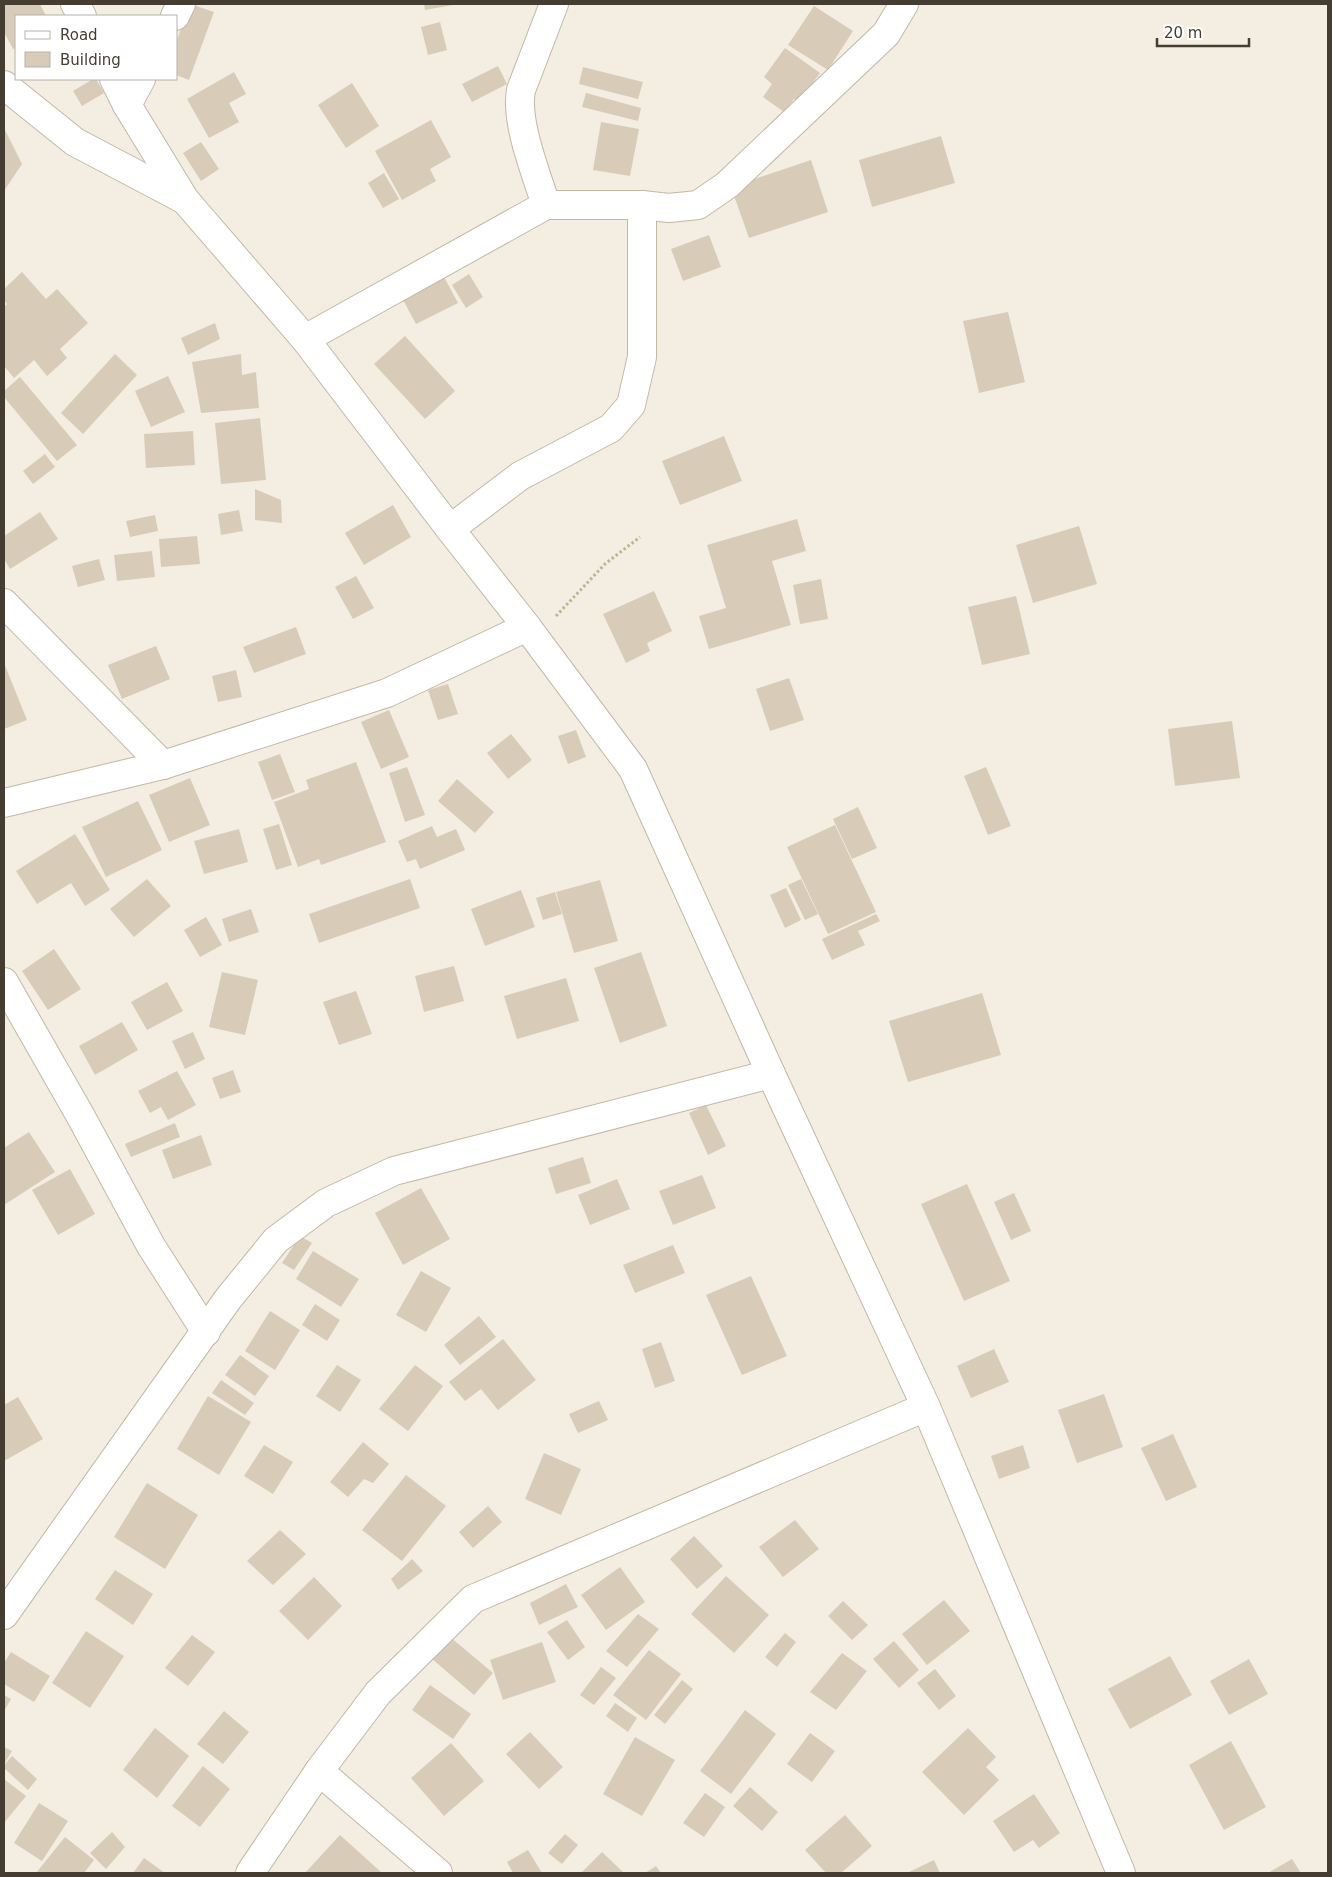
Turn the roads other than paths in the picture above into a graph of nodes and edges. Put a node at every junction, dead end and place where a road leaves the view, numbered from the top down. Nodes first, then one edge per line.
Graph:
1 (75, 4) edge
2 (181, 4) edge
3 (554, 4) edge
4 (904, 4) edge
5 (81, 15) edge
6 (175, 15) edge
7 (115, 80) edge
8 (140, 80) edge
9 (4, 85) edge
10 (127, 104) junction
11 (185, 200) junction
12 (546, 205) junction
13 (642, 205) junction
14 (305, 339) junction
15 (450, 530) junction
16 (4, 603) edge
17 (527, 627) junction
18 (163, 765) junction
19 (4, 803) edge
20 (4, 982) edge
21 (771, 1074) junction
22 (206, 1332) junction
23 (926, 1408) junction
24 (4, 1615) edge
25 (319, 1771) junction
26 (250, 1873) edge
27 (438, 1873) edge
28 (1122, 1873) edge

1 - 5 street
2 - 6 street
3 - 12 street
4 - 13 street
7 - 10 street
8 - 10 street
9 - 11 street
10 - 11 street
11 - 14 street
12 - 13 street
12 - 14 street
13 - 15 street
14 - 15 street
15 - 17 street
16 - 18 street
17 - 18 street
17 - 21 street
18 - 19 street
20 - 22 street
21 - 22 street
21 - 23 street
22 - 24 street
23 - 25 street
23 - 28 street
25 - 26 street
25 - 27 street

